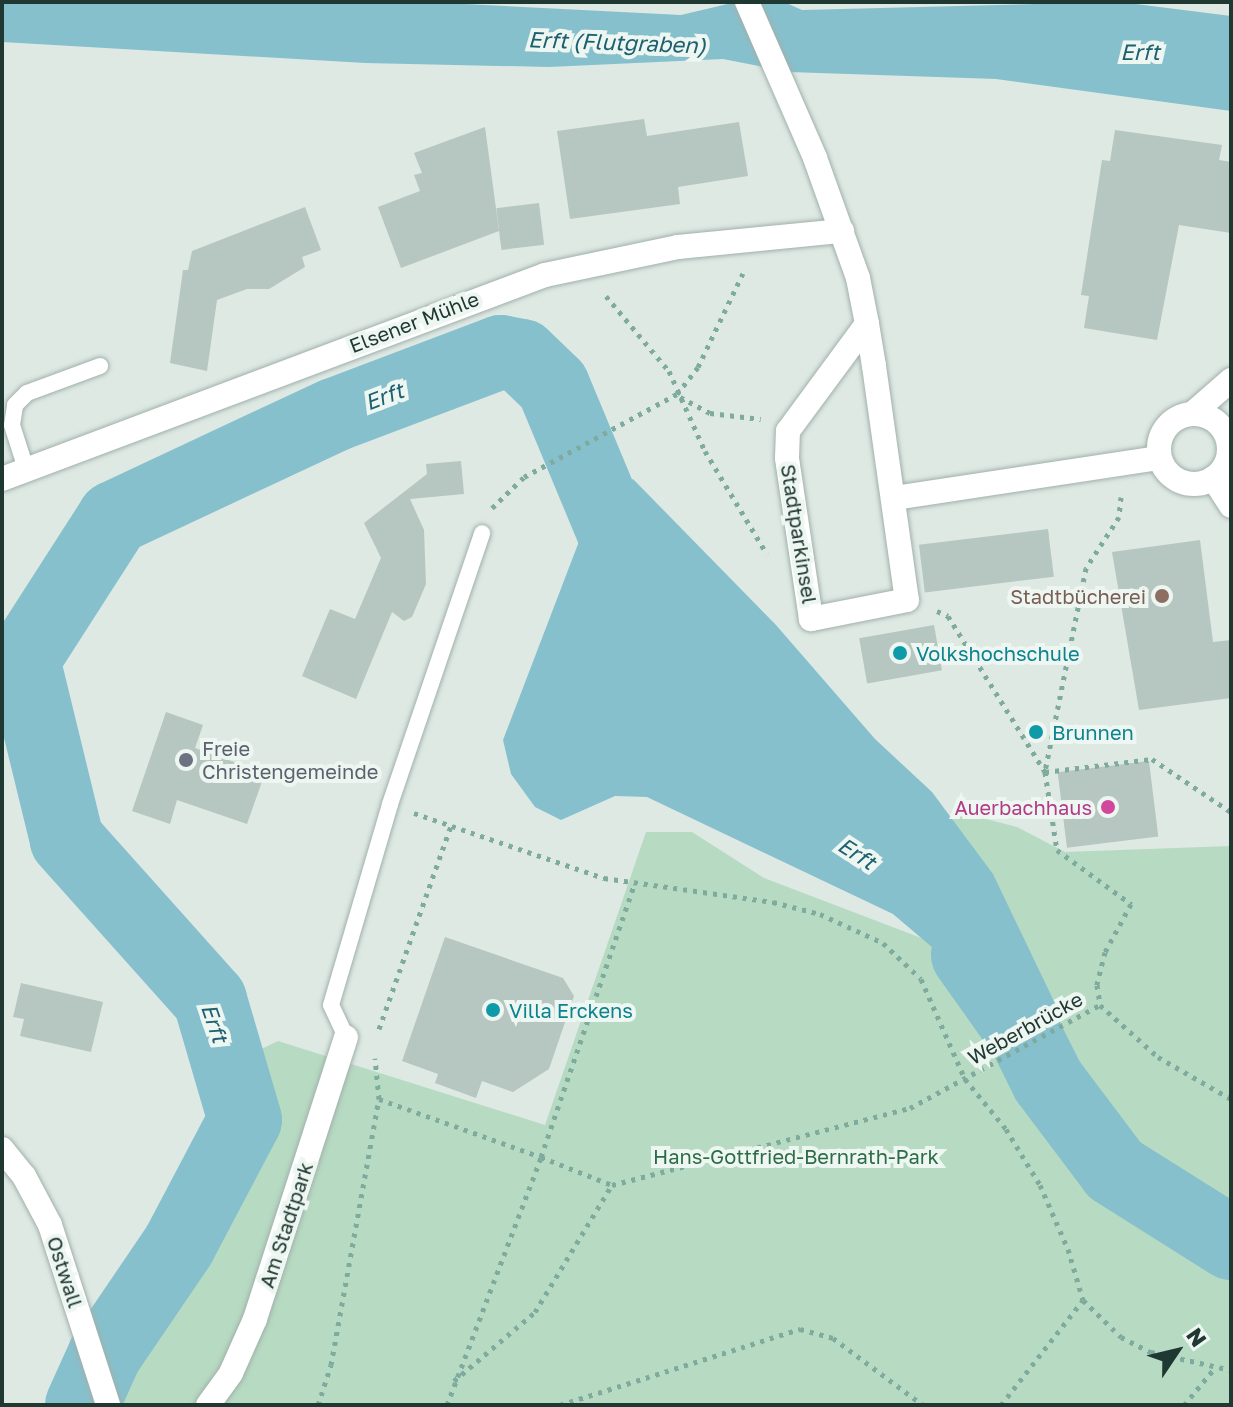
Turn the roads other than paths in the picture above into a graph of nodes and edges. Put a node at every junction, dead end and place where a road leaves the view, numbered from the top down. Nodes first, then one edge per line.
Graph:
1 (747, 2) edge
2 (842, 231) junction
3 (867, 324) junction
4 (100, 366) dead end
5 (1231, 380) edge
6 (1192, 414) junction
7 (1159, 458) junction
8 (27, 472) junction
9 (1213, 478) junction
10 (2, 479) edge
11 (894, 498) junction
12 (1231, 506) edge
13 (482, 533) road end
14 (346, 1037) joint
15 (2, 1149) edge
16 (108, 1405) edge
17 (208, 1405) edge

1 - 2 street
2 - 3 street
2 - 8 street, Elsener Mühle
3 - 11 street
3 - 11 street, Stadtparkinsel
4 - 8 lane
5 - 6 street
6 - 7 street
6 - 9 street
7 - 9 street
7 - 11 street
8 - 10 street, Elsener Mühle
9 - 12 street
13 - 14 lane
14 - 17 street, Am Stadtpark
15 - 16 street, Ostwall

